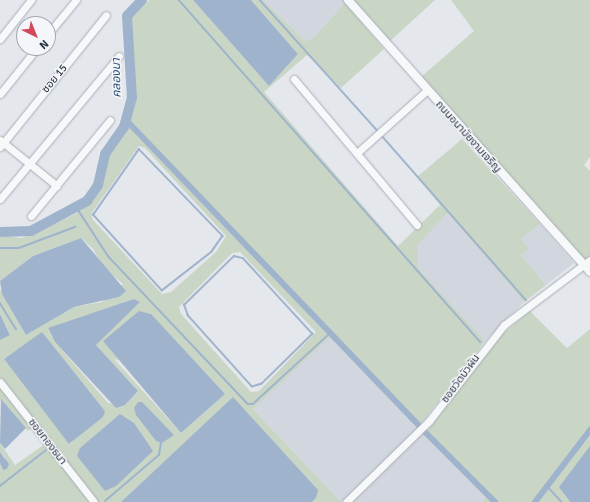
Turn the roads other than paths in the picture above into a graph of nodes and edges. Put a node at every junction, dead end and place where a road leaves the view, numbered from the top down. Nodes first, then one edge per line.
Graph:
1 (31, 0) edge
2 (76, 0) edge
3 (348, 0) edge
4 (106, 15) dead end
5 (56, 24) edge
6 (0, 39) edge
7 (31, 56) edge
8 (119, 56) dead end
9 (294, 79) dead end
10 (426, 91) junction
11 (0, 94) edge
12 (110, 120) dead end
13 (1, 143) edge
14 (357, 153) junction
15 (30, 164) junction
16 (57, 186) junction
17 (0, 199) edge
18 (31, 216) dead end
19 (417, 225) dead end
20 (587, 262) edge
21 (590, 272) edge
22 (0, 382) edge
23 (94, 502) edge
24 (346, 502) edge

1 - 6 street
2 - 5 street
3 - 10 street, ถนนอนามัยงามเจริญ
4 - 13 street, ซอย 15
7 - 11 street
8 - 15 street
9 - 14 street
10 - 14 street
10 - 20 street, ถนนอนามัยงามเจริญ
12 - 16 street
13 - 15 street
14 - 19 street
15 - 16 street
15 - 17 street
16 - 18 street
20 - 21 street, ถนนอนามัยงามเจริญ
20 - 24 street, ซอยวัดบัวผัน
22 - 23 street, ซอยทองธนา

